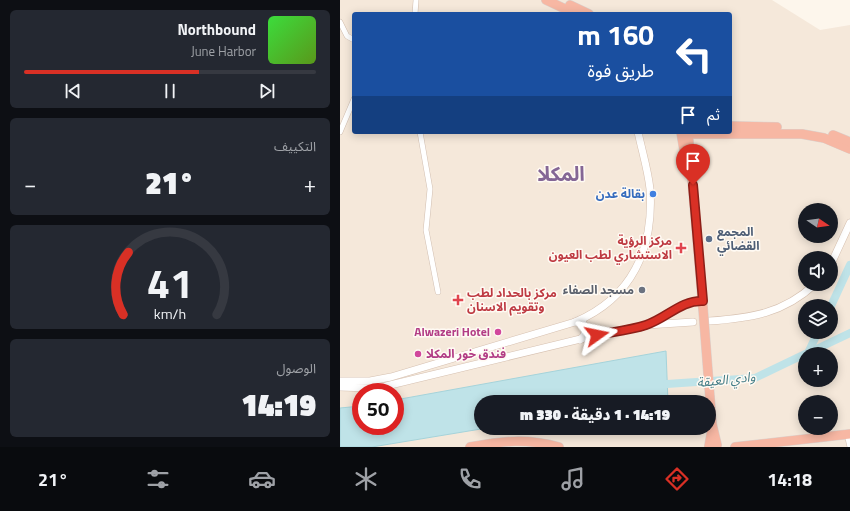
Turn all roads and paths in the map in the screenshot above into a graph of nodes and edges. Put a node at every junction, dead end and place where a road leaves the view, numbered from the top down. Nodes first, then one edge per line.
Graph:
1 (416, 0) edge
2 (546, 0) edge
3 (559, 0) edge
4 (415, 12) edge
5 (572, 12) edge
6 (585, 12) edge
7 (340, 22) edge
8 (352, 39) edge
9 (352, 104) edge
10 (732, 126) edge
11 (340, 132) edge
12 (732, 133) edge
13 (420, 134) edge
14 (638, 134) edge
15 (685, 134) edge
16 (685, 134) edge
17 (711, 134) edge
18 (850, 142) edge
19 (850, 149) edge
20 (691, 157) junction
21 (850, 223) edge
22 (837, 251) edge
23 (807, 291) edge
24 (438, 292) dead end
25 (702, 303) junction
26 (593, 314) junction
27 (709, 321) dead end
28 (575, 322) junction
29 (693, 322) dead end
30 (647, 325) junction
31 (597, 335) junction
32 (580, 340) junction
33 (340, 380) edge
34 (340, 387) edge
35 (848, 434) edge
36 (835, 436) junction
37 (716, 446) edge
38 (470, 447) edge
39 (559, 447) edge
40 (735, 447) edge
41 (775, 447) edge
42 (850, 447) edge

1 - 4 street
2 - 5 highway
3 - 6 highway
7 - 8 street
9 - 11 street
10 - 18 highway
12 - 19 highway
13 - 24 street
14 - 26 main road
15 - 20 highway
16 - 25 highway
17 - 20 highway
20 - 25 highway
21 - 22 main road
23 - 27 main road
25 - 30 street
25 - 37 highway, bridge
26 - 28 main road
26 - 31 main road
28 - 32 main road
28 - 33 main road
29 - 30 main road
30 - 31 main road
31 - 32 main road
32 - 34 main road
35 - 36 highway
35 - 42 street
36 - 40 highway
36 - 41 highway
38 - 39 highway

